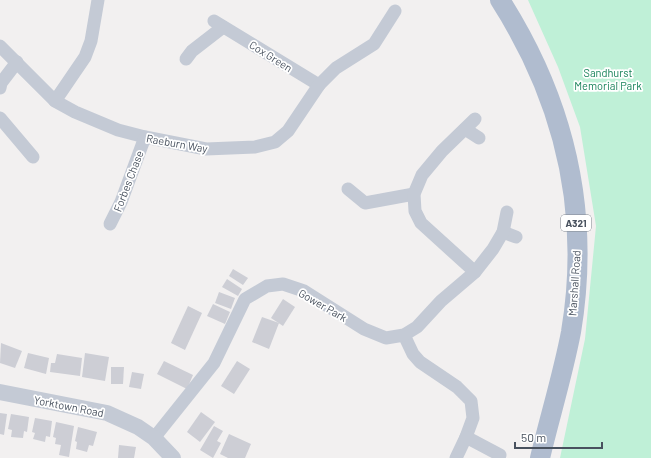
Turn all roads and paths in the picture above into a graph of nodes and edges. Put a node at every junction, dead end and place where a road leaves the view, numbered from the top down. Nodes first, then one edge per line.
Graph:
1 (98, 0) edge
2 (500, 0) edge
3 (395, 11) dead end
4 (0, 46) edge
5 (186, 59) dead end
6 (17, 62) junction
7 (319, 85) junction
8 (0, 88) edge
9 (55, 101) junction
10 (0, 118) edge
11 (475, 119) dead end
12 (465, 128) junction
13 (145, 137) junction
14 (479, 138) dead end
15 (33, 156) dead end
16 (348, 189) dead end
17 (414, 194) junction
18 (507, 212) dead end
19 (110, 224) dead end
20 (502, 232) junction
21 (516, 237) dead end
22 (475, 272) junction
23 (404, 335) junction
24 (0, 392) edge
25 (154, 438) junction
26 (466, 438) junction
27 (500, 455) dead end
28 (173, 458) edge
29 (456, 458) edge
30 (540, 458) edge

1 - 9 street
2 - 30 main road, Marshall Road / A321
3 - 7 street, Raeburn Way
4 - 6 street, Raeburn Way
5 - 7 street, Cox Green
6 - 8 street
6 - 9 street, Raeburn Way
7 - 13 street, Raeburn Way
9 - 13 street, Raeburn Way
10 - 15 street
11 - 12 street
12 - 14 street
12 - 17 street
13 - 19 street, Forbes Chase
16 - 17 street
17 - 22 street
18 - 20 street, Gower Park
20 - 21 street
20 - 22 street, Gower Park
22 - 23 street, Gower Park
23 - 25 street, Gower Park
23 - 26 street
24 - 25 street, Yorktown Road
25 - 28 street, Yorktown Road
26 - 27 street
26 - 29 street

